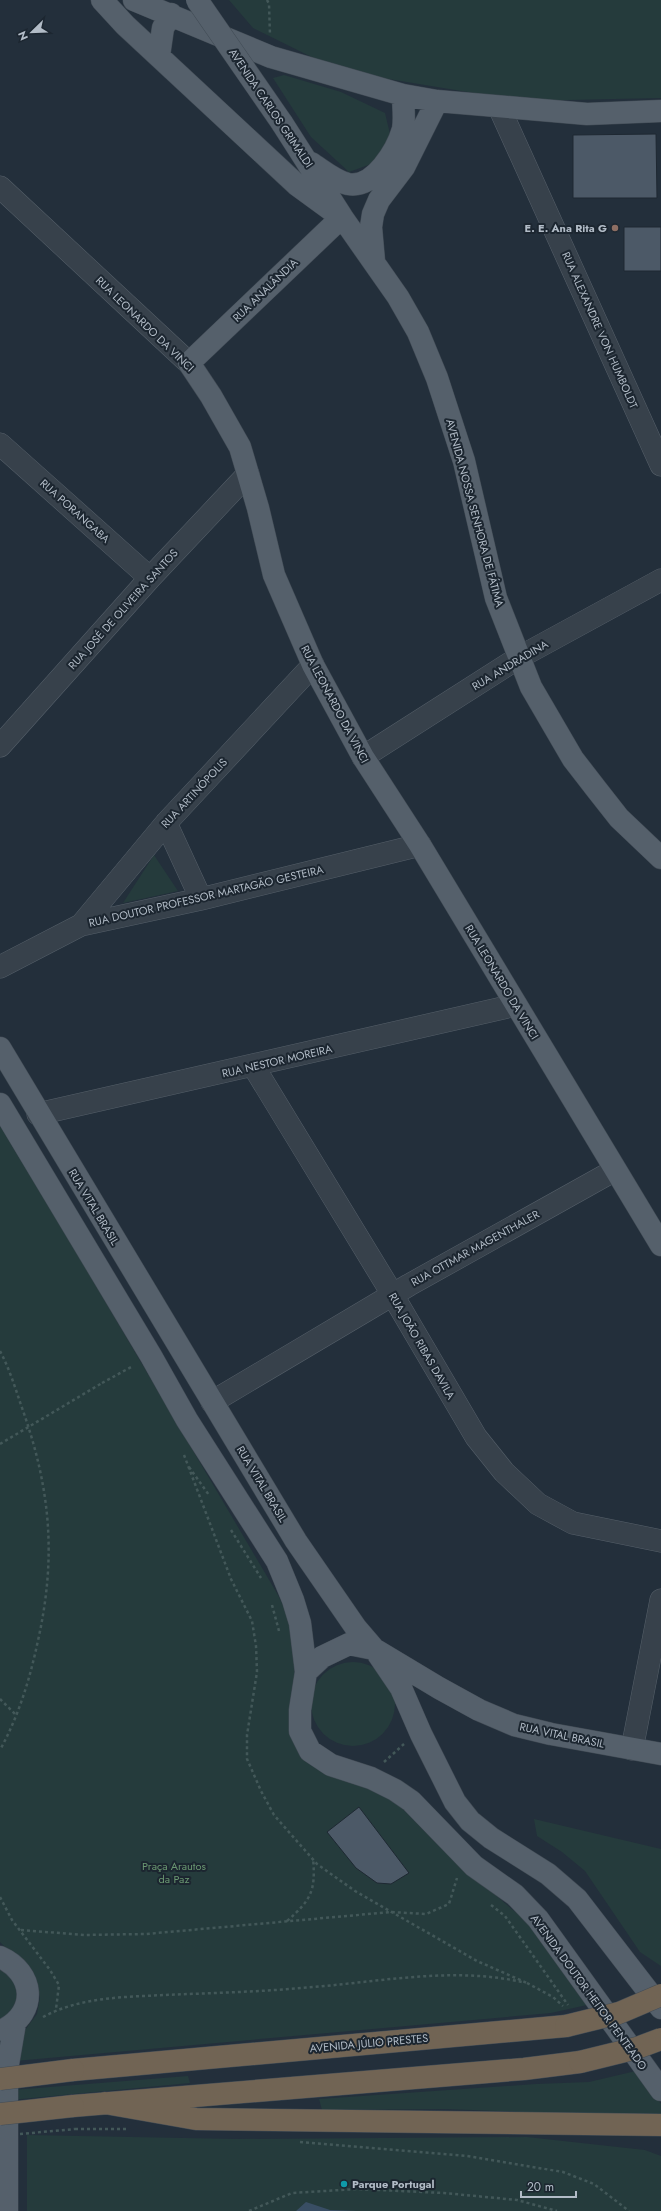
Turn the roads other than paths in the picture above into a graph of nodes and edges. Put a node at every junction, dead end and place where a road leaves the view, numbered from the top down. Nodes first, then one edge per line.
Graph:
1 (102, 0) edge
2 (134, 0) edge
3 (197, 0) edge
4 (160, 8) edge
5 (159, 56) junction
6 (403, 95) junction
7 (437, 101) junction
8 (499, 107) junction
9 (661, 111) edge
10 (305, 159) junction
11 (0, 187) edge
12 (342, 217) junction
13 (375, 264) junction
14 (189, 363) junction
15 (0, 444) edge
16 (661, 465) edge
17 (248, 474) junction
18 (150, 578) junction
19 (661, 580) edge
20 (518, 658) junction
21 (313, 665) junction
22 (0, 746) edge
23 (363, 757) junction
24 (166, 823) junction
25 (420, 845) junction
26 (661, 858) edge
27 (201, 899) junction
28 (81, 925) junction
29 (0, 967) edge
30 (516, 1005) junction
31 (0, 1048) edge
32 (254, 1067) junction
33 (0, 1104) edge
34 (38, 1114) junction
35 (615, 1170) junction
36 (661, 1246) edge
37 (392, 1296) junction
38 (212, 1402) junction
39 (661, 1541) edge
40 (661, 1600) edge
41 (374, 1649) junction
42 (306, 1672) junction
43 (632, 1749) junction
44 (661, 1754) edge
45 (0, 1956) edge
46 (661, 1995) edge
47 (661, 2008) edge
48 (8, 2027) edge
49 (661, 2039) edge
50 (0, 2079) edge
51 (661, 2090) edge
52 (105, 2103) junction
53 (0, 2114) edge
54 (661, 2125) edge
55 (7, 2211) edge

1 - 5 main road
2 - 4 main road
3 - 10 main road, AVENIDA CARLOS GRIMALDI, bridge
4 - 5 main road
4 - 6 main road
5 - 12 main road
6 - 7 main road
6 - 10 main road
7 - 8 main road
7 - 13 main road
8 - 9 main road
8 - 16 street, RUA ALEXANDRE VON HUMBOLDT
10 - 12 main road, AVENIDA CARLOS GRIMALDI
11 - 14 street, RUA LEONARDO DA VINCI
12 - 13 main road, AVENIDA NOSSA SENHORA DE FÁTIMA
12 - 14 main road, RUA ANALÂNDIA
13 - 20 main road, AVENIDA NOSSA SENHORA DE FÁTIMA
14 - 17 main road, RUA LEONARDO DA VINCI
15 - 18 street, RUA PORANGABA
17 - 18 street, RUA JOSÉ DE OLIVEIRA SANTOS
17 - 21 main road, RUA LEONARDO DA VINCI
18 - 22 street, RUA JOSÉ DE OLIVEIRA SANTOS
19 - 20 street, RUA ANDRADINA
20 - 23 street, RUA ANDRADINA
20 - 26 main road, AVENIDA NOSSA SENHORA DE FÁTIMA
21 - 23 main road, RUA LEONARDO DA VINCI
21 - 24 street, RUA ARTINÓPOLIS
23 - 25 main road, RUA LEONARDO DA VINCI
24 - 27 street
24 - 28 street, RUA ARTINÓPOLIS
25 - 27 street, RUA DOUTOR PROFESSOR MARTAGÃO GESTEIRA
25 - 30 main road, RUA LEONARDO DA VINCI
27 - 28 street, RUA DOUTOR PROFESSOR MARTAGÃO GESTEIRA
28 - 29 street, RUA DOUTOR PROFESSOR MARTAGÃO GESTEIRA
30 - 32 street, RUA NESTOR MOREIRA
30 - 35 main road, RUA LEONARDO DA VINCI
31 - 34 main road, RUA VITAL BRASIL
32 - 34 street, RUA NESTOR MOREIRA
32 - 37 street, RUA JOÃO RIBAS DAVILA
33 - 42 main road
34 - 38 main road, RUA VITAL BRASIL
35 - 36 main road, RUA LEONARDO DA VINCI
35 - 37 street, RUA OTTMAR MAGENTHALER
37 - 38 street, RUA OTTMAR MAGENTHALER
37 - 39 street, RUA JOÃO RIBAS DAVILA
38 - 41 main road, RUA VITAL BRASIL
40 - 43 street
41 - 42 main road
41 - 43 main road, RUA VITAL BRASIL
41 - 47 main road
42 - 51 main road, AVENIDA DOUTOR HEITOR PENTEADO
43 - 44 main road, RUA VITAL BRASIL
45 - 48 main road
46 - 50 highway, AVENIDA JÚLIO PRESTES, bridge
48 - 55 main road
49 - 52 highway, bridge
52 - 53 highway, bridge
52 - 54 highway

